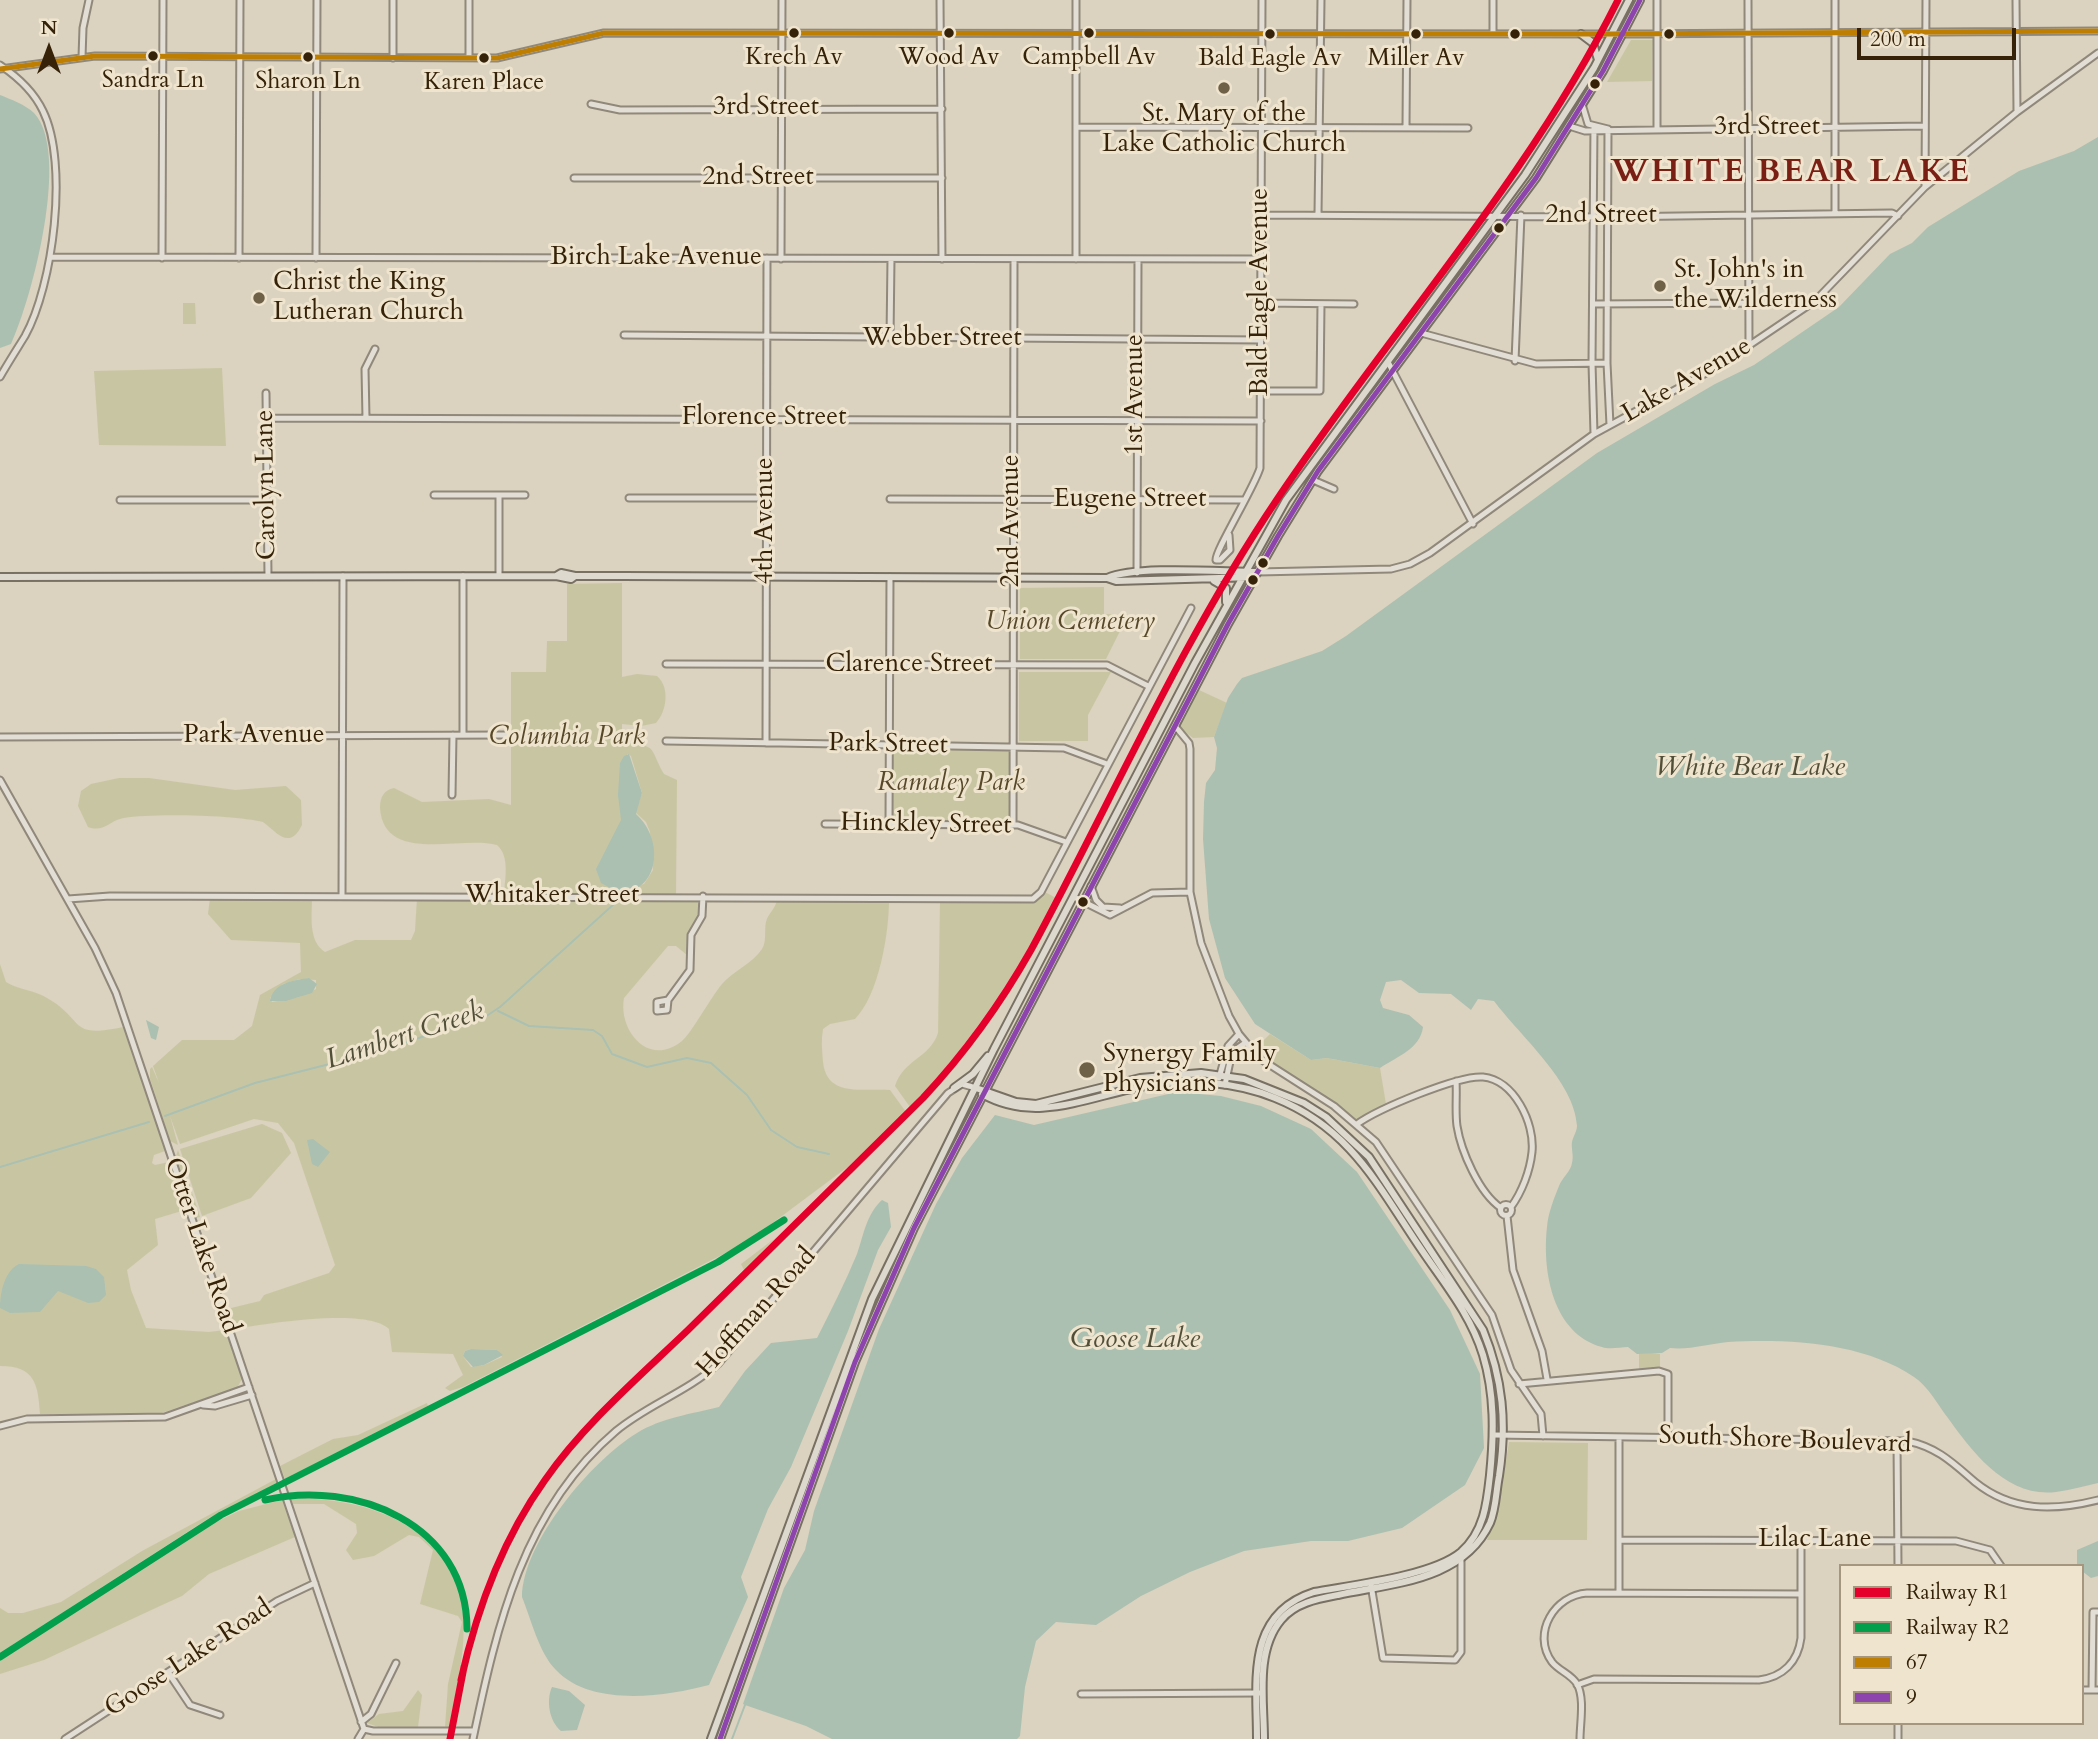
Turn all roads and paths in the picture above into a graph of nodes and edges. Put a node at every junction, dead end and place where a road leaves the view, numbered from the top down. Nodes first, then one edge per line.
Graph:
1 (89, 0) edge
2 (163, 0) edge
3 (240, 0) edge
4 (317, 0) edge
5 (393, 0) edge
6 (469, 0) edge
7 (782, 0) edge
8 (940, 0) edge
9 (1076, 0) edge
10 (1262, 0) edge
11 (1321, 0) edge
12 (1407, 0) edge
13 (1493, 0) edge
14 (1629, 0) edge
15 (1640, 0) edge
16 (1657, 0) edge
17 (1748, 0) edge
18 (1835, 0) edge
19 (1926, 0) edge
20 (2016, 0) edge
21 (2098, 31) edge
22 (941, 32) junction
23 (1926, 32) junction
24 (2016, 32) junction
25 (782, 33) junction
26 (1076, 33) junction
27 (1261, 33) junction
28 (1321, 33) junction
29 (1493, 33) junction
30 (1748, 33) junction
31 (1836, 33) junction
32 (1408, 34) junction
33 (1581, 34) junction
34 (1613, 34) junction
35 (1623, 34) junction
36 (1657, 34) junction
37 (2098, 53) edge
38 (164, 56) junction
39 (82, 57) junction
40 (240, 57) junction
41 (317, 58) junction
42 (393, 58) junction
43 (469, 58) junction
44 (1598, 60) junction
45 (2, 68) edge
46 (591, 104) dead end
47 (1583, 104) junction
48 (782, 108) junction
49 (942, 109) junction
50 (1567, 110) junction
51 (2017, 112) junction
52 (1321, 126) junction
53 (1569, 126) junction
54 (1925, 126) junction
55 (1077, 127) junction
56 (1261, 127) junction
57 (1406, 127) junction
58 (1468, 128) dead end
59 (1748, 128) junction
60 (1836, 128) junction
61 (1593, 129) junction
62 (1608, 129) junction
63 (1657, 129) junction
64 (574, 178) dead end
65 (781, 178) junction
66 (942, 178) junction
67 (1925, 187) junction
68 (1318, 214) junction
69 (1835, 214) junction
70 (1261, 215) junction
71 (1521, 215) junction
72 (1750, 215) junction
73 (1495, 216) junction
74 (1509, 216) junction
75 (1898, 216) junction
76 (1593, 217) junction
77 (1608, 217) junction
78 (51, 257) junction
79 (162, 258) junction
80 (239, 258) junction
81 (316, 258) junction
82 (767, 258) junction
83 (782, 258) junction
84 (1076, 258) junction
85 (1261, 258) junction
86 (891, 259) junction
87 (942, 259) junction
88 (1014, 259) junction
89 (1138, 259) junction
90 (1261, 303) junction
91 (1321, 303) junction
92 (1354, 303) dead end
93 (1749, 303) junction
94 (1594, 304) junction
95 (1608, 304) junction
96 (1421, 333) junction
97 (624, 335) dead end
98 (767, 338) junction
99 (890, 338) junction
100 (1013, 339) junction
101 (1136, 339) junction
102 (1261, 340) junction
103 (1749, 346) junction
104 (375, 349) dead end
105 (1515, 360) junction
106 (1388, 362) junction
107 (1592, 363) junction
108 (1607, 363) junction
109 (1394, 372) junction
110 (0, 377) edge
111 (1261, 391) junction
112 (266, 393) dead end
113 (266, 418) junction
114 (366, 418) junction
115 (767, 418) junction
116 (1013, 419) junction
117 (1136, 420) junction
118 (1261, 421) junction
119 (1610, 425) junction
120 (1594, 434) junction
121 (1313, 480) junction
122 (1334, 489) dead end
123 (434, 495) dead end
124 (499, 495) junction
125 (525, 495) dead end
126 (629, 498) dead end
127 (766, 498) junction
128 (890, 499) dead end
129 (1012, 499) junction
130 (120, 500) dead end
131 (267, 500) junction
132 (1136, 500) junction
133 (1244, 500) junction
134 (1473, 523) junction
135 (1229, 535) dead end
136 (1137, 573) junction
137 (1243, 575) junction
138 (1256, 575) junction
139 (268, 576) junction
140 (343, 576) junction
141 (463, 576) junction
142 (499, 576) junction
143 (766, 576) junction
144 (0, 577) edge
145 (890, 577) junction
146 (1012, 578) junction
147 (1107, 578) junction
148 (1211, 580) junction
149 (1225, 607) junction
150 (1191, 608) dead end
151 (666, 664) dead end
152 (765, 664) junction
153 (890, 665) junction
154 (1012, 666) junction
155 (1148, 686) junction
156 (1175, 726) junction
157 (342, 735) junction
158 (453, 735) junction
159 (463, 735) junction
160 (508, 735) dead end
161 (0, 737) edge
162 (666, 741) dead end
163 (766, 743) junction
164 (889, 745) junction
165 (1012, 746) junction
166 (1107, 764) junction
167 (0, 780) edge
168 (452, 795) dead end
169 (825, 824) dead end
170 (889, 824) junction
171 (1013, 824) junction
172 (1066, 842) junction
173 (1091, 886) junction
174 (1190, 892) junction
175 (342, 896) junction
176 (703, 896) junction
177 (1074, 897) junction
178 (68, 899) junction
179 (1083, 902) junction
180 (1123, 907) junction
181 (668, 1000) dead end
182 (1238, 1034) junction
183 (1245, 1043) junction
184 (994, 1049) junction
185 (1224, 1075) junction
186 (1456, 1081) junction
187 (1222, 1084) junction
188 (954, 1088) junction
189 (975, 1088) junction
190 (985, 1092) junction
191 (1357, 1124) junction
192 (1511, 1207) junction
193 (1501, 1208) junction
194 (1507, 1216) junction
195 (1546, 1379) junction
196 (1519, 1384) junction
197 (249, 1387) junction
198 (252, 1395) junction
199 (203, 1405) junction
200 (0, 1426) edge
201 (1494, 1435) junction
202 (1503, 1435) junction
203 (1543, 1436) junction
204 (1619, 1437) junction
205 (1668, 1438) junction
206 (1897, 1441) junction
207 (2098, 1500) edge
208 (1620, 1540) junction
209 (1898, 1540) junction
210 (1801, 1541) junction
211 (1461, 1560) junction
212 (1898, 1564) edge
213 (2000, 1564) edge
214 (315, 1583) junction
215 (1371, 1585) junction
216 (1619, 1592) junction
217 (1801, 1594) junction
218 (2098, 1612) edge
219 (396, 1663) dead end
220 (168, 1672) junction
221 (1577, 1685) junction
222 (2095, 1690) edge
223 (1261, 1693) junction
224 (1081, 1694) dead end
225 (220, 1715) dead end
226 (360, 1722) junction
227 (364, 1728) junction
228 (474, 1731) junction
229 (65, 1739) edge
230 (358, 1739) edge
231 (472, 1739) edge
232 (711, 1739) edge
233 (720, 1739) edge
234 (1257, 1739) edge
235 (1264, 1739) edge
236 (1580, 1739) edge

1 - 39 street
2 - 38 street
3 - 40 street
4 - 41 street
5 - 42 street
6 - 43 street
7 - 25 street
8 - 22 street
9 - 26 street
10 - 27 street, Bald Eagle Avenue
11 - 28 street
12 - 32 street
13 - 29 street
14 - 34 main road
15 - 35 main road
16 - 36 street
17 - 30 street
18 - 31 street
19 - 23 street
20 - 24 street
21 - 24 street
22 - 25 street
22 - 26 street
22 - 49 street
23 - 24 street
23 - 31 street
23 - 54 street
24 - 51 street
25 - 43 street
25 - 48 street
26 - 27 street
26 - 55 street
27 - 28 street
27 - 56 street, Bald Eagle Avenue
28 - 32 street
28 - 52 street
29 - 32 street
29 - 33 street
30 - 31 street
30 - 36 street
30 - 59 street
31 - 60 street
32 - 57 street
33 - 34 street
33 - 44 main road
34 - 35 street
34 - 44 main road
35 - 36 street
35 - 47 main road
36 - 63 street
37 - 51 street, Lake Avenue
38 - 39 street
38 - 40 street
38 - 79 street
39 - 45 street
40 - 41 street
40 - 80 street
41 - 42 street
41 - 81 street
42 - 43 street
44 - 50 main road
45 - 78 street
46 - 48 street, 3rd Street
47 - 53 main road
47 - 61 street
48 - 49 street, 3rd Street
48 - 65 street
49 - 66 street
50 - 53 main road
50 - 73 main road
51 - 67 street, Lake Avenue
52 - 56 street
52 - 57 street
52 - 68 street
53 - 61 street, 3rd Street
53 - 74 main road
54 - 60 street, 3rd Street
54 - 67 street
55 - 56 street
55 - 84 street
56 - 70 street, Bald Eagle Avenue
57 - 58 street
59 - 60 street, 3rd Street
59 - 63 street, 3rd Street
59 - 72 street
60 - 69 street
61 - 62 street, 3rd Street
61 - 76 street
62 - 63 street, 3rd Street
62 - 77 street
64 - 65 street, 2nd Street
65 - 66 street, 2nd Street
65 - 83 street
66 - 87 street
67 - 75 street, Lake Avenue
68 - 70 street, 2nd Street
68 - 73 street, 2nd Street
69 - 72 street, 2nd Street
69 - 75 street, 2nd Street
70 - 85 street, Bald Eagle Avenue
71 - 74 street, 2nd Street
71 - 76 street, 2nd Street
71 - 105 street
72 - 77 street, 2nd Street
72 - 93 street
73 - 74 street, 2nd Street
73 - 106 main road
74 - 96 main road
75 - 103 street, Lake Avenue
76 - 77 street, 2nd Street
76 - 94 street
77 - 95 street
78 - 79 street, Birch Lake Avenue
78 - 110 street
79 - 80 street, Birch Lake Avenue
80 - 81 street, Birch Lake Avenue
81 - 82 street, Birch Lake Avenue
82 - 83 street, Birch Lake Avenue
82 - 98 street, 4th Avenue
83 - 86 street, Birch Lake Avenue
84 - 88 street, Birch Lake Avenue
84 - 89 street, Birch Lake Avenue
85 - 89 street, Birch Lake Avenue
85 - 90 street, Bald Eagle Avenue
86 - 87 street, Birch Lake Avenue
86 - 99 street
87 - 88 street, Birch Lake Avenue
88 - 100 street, 2nd Avenue
89 - 101 street, 1st Avenue
90 - 91 street
90 - 102 street, Bald Eagle Avenue
91 - 92 street
91 - 111 street
93 - 95 street
93 - 103 street
94 - 95 street
94 - 107 street
95 - 108 street
96 - 105 street
96 - 109 main road
97 - 98 street, Webber Street
98 - 99 street, Webber Street
98 - 115 street, 4th Avenue
99 - 100 street, Webber Street
100 - 101 street, Webber Street
100 - 116 street, 2nd Avenue
101 - 102 street, Webber Street
101 - 117 street, 1st Avenue
102 - 111 street, Bald Eagle Avenue
103 - 119 street, Lake Avenue
104 - 114 street
105 - 107 street
106 - 109 street
106 - 137 main road
107 - 108 street
107 - 120 street
108 - 119 street
109 - 121 main road
109 - 134 street
111 - 118 street, Bald Eagle Avenue
112 - 113 street, Carolyn Lane
113 - 114 street, Florence Street
113 - 131 street, Carolyn Lane
114 - 115 street, Florence Street
115 - 116 street, Florence Street
115 - 127 street, 4th Avenue
116 - 117 street, Florence Street
116 - 129 street, 2nd Avenue
117 - 118 street, Florence Street
117 - 132 street, 1st Avenue
118 - 133 street, Bald Eagle Avenue
119 - 120 street, Lake Avenue
120 - 134 street, Lake Avenue
121 - 122 street
121 - 138 main road
123 - 124 street
124 - 125 street
124 - 142 street
126 - 127 street
127 - 143 street, 4th Avenue
128 - 129 street, Eugene Street
129 - 132 street, Eugene Street
129 - 146 street, 2nd Avenue
130 - 131 street
131 - 139 street, Carolyn Lane
132 - 133 street, Eugene Street
132 - 136 street, 1st Avenue
133 - 135 street, Bald Eagle Avenue
134 - 138 street, Lake Avenue
136 - 137 main road
136 - 147 main road
137 - 138 main road
137 - 148 main road
137 - 149 main road
138 - 156 main road
139 - 140 main road
139 - 144 main road
140 - 141 main road
140 - 157 street
141 - 142 main road
141 - 159 street
142 - 143 main road
143 - 145 main road
143 - 152 street, 4th Avenue
145 - 146 main road
145 - 153 street
146 - 147 main road
146 - 154 street, 2nd Avenue
147 - 148 main road
148 - 149 main road
149 - 177 main road
150 - 155 street
151 - 152 street, Clarence Street
152 - 153 street, Clarence Street
152 - 163 street, 4th Avenue
153 - 154 street, Clarence Street
153 - 164 street
154 - 155 street, Clarence Street
154 - 165 street, 2nd Avenue
155 - 166 street
156 - 173 main road
156 - 174 street
157 - 158 street, Park Avenue
157 - 161 street, Park Avenue
157 - 175 street
158 - 159 street, Park Avenue
158 - 168 street
159 - 160 street, Park Avenue
162 - 163 street, Park Street
163 - 164 street, Park Street
164 - 165 street, Park Street
164 - 170 street
165 - 166 street, Park Street
165 - 171 street, 2nd Avenue
166 - 172 street
167 - 178 street, Otter Lake Road
169 - 170 street, Hinckley Street
170 - 171 street, Hinckley Street
171 - 172 street, Hinckley Street
172 - 176 street, Whitaker Street
173 - 179 main road
173 - 180 street
174 - 180 street
174 - 182 street
175 - 176 street, Whitaker Street
175 - 178 street, Whitaker Street
176 - 181 street
177 - 179 street
177 - 184 main road
178 - 197 street, Otter Lake Road
179 - 180 street
179 - 190 main road
182 - 183 street
182 - 185 street
183 - 185 street
183 - 191 street
184 - 188 main road
184 - 189 main road
185 - 187 street
185 - 190 main road
185 - 202 main road
186 - 191 street
186 - 192 street
186 - 193 street
187 - 190 main road
187 - 201 main road
188 - 189 street
188 - 228 street, Hoffman Road
189 - 190 main road
189 - 232 main road
190 - 233 main road
191 - 196 street
192 - 193 street
192 - 194 street
193 - 194 street
194 - 195 street
195 - 196 street
195 - 205 street
196 - 203 street
197 - 198 street, Otter Lake Road
197 - 199 street
198 - 199 street
198 - 214 street, Otter Lake Road
199 - 200 street
201 - 202 street, South Shore Boulevard
201 - 215 main road
202 - 203 street, South Shore Boulevard
202 - 211 main road
203 - 204 street, South Shore Boulevard
204 - 205 street, South Shore Boulevard
204 - 208 street
205 - 206 street, South Shore Boulevard
206 - 207 street, South Shore Boulevard
206 - 209 street
208 - 210 street, Lilac Lane
208 - 216 street
209 - 210 street, Lilac Lane
209 - 212 street
209 - 213 street, Lilac Lane
210 - 217 street
211 - 215 main road
211 - 215 street
214 - 220 street, Goose Lake Road
214 - 226 street, Otter Lake Road
215 - 223 main road
216 - 217 street
216 - 221 street
217 - 221 street
218 - 222 street
219 - 226 street
220 - 225 street
220 - 229 street, Goose Lake Road
221 - 236 street
223 - 224 street
223 - 234 main road
223 - 235 main road
226 - 227 street, Otter Lake Road
227 - 228 street
227 - 230 street
228 - 231 street, Hoffman Road

